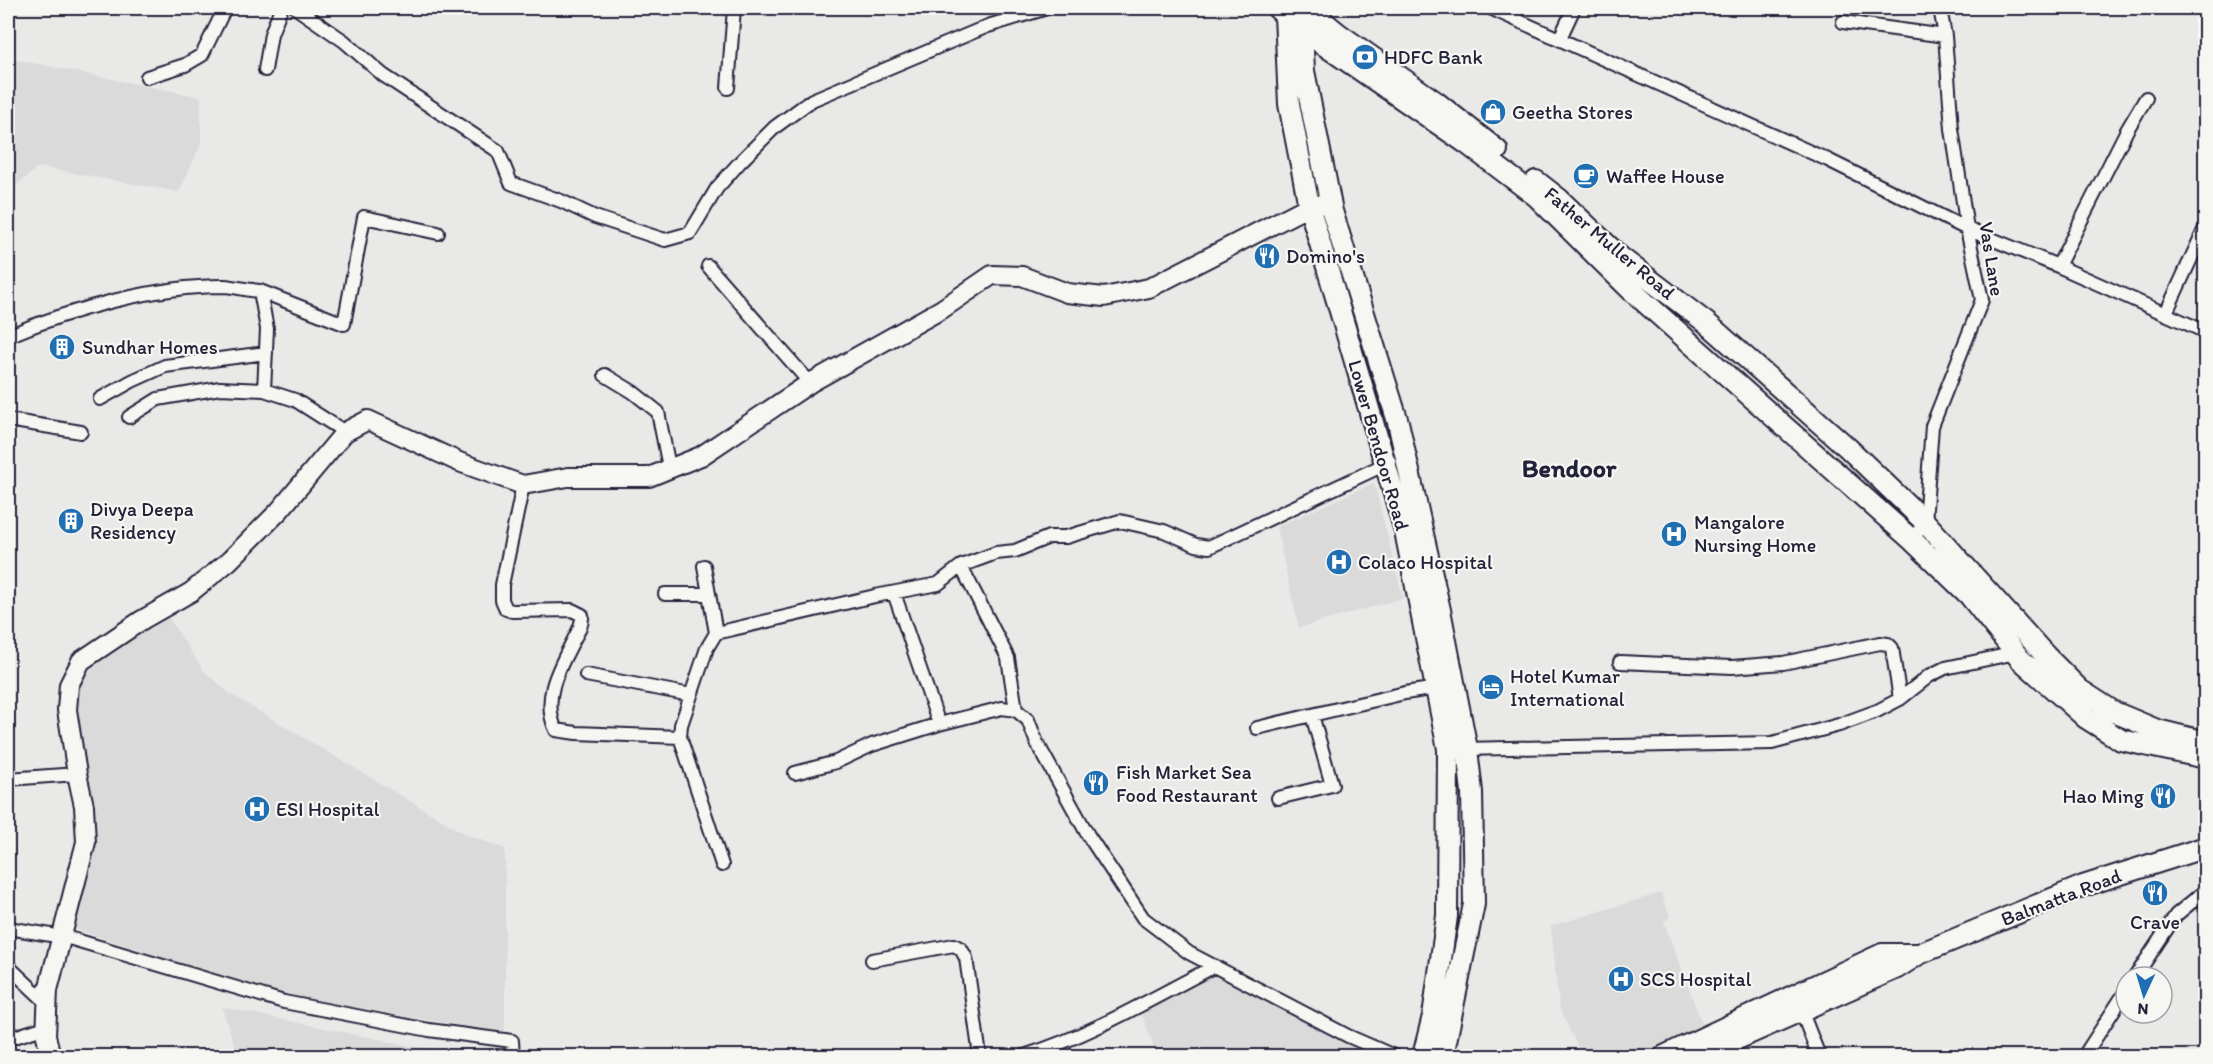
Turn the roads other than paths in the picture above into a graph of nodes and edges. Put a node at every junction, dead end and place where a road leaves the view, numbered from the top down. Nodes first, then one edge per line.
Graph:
1 (225, 8) edge
2 (281, 8) edge
3 (296, 8) edge
4 (734, 8) edge
5 (1047, 8) edge
6 (1490, 8) edge
7 (1574, 8) edge
8 (1940, 8) edge
9 (1285, 10) edge
10 (1312, 11) edge
11 (1844, 22) dead end
12 (1302, 30) junction
13 (1945, 36) junction
14 (1560, 38) junction
15 (265, 70) dead end
16 (147, 78) dead end
17 (728, 88) dead end
18 (2146, 98) dead end
19 (1330, 203) junction
20 (1309, 206) junction
21 (2205, 226) edge
22 (1967, 229) junction
23 (438, 233) dead end
24 (708, 266) dead end
25 (2058, 266) junction
26 (261, 291) junction
27 (2166, 313) junction
28 (2205, 332) edge
29 (8, 336) edge
30 (266, 353) junction
31 (605, 375) dead end
32 (810, 383) junction
33 (264, 390) junction
34 (100, 399) dead end
35 (129, 417) dead end
36 (8, 420) edge
37 (81, 432) dead end
38 (345, 432) junction
39 (1405, 455) junction
40 (1385, 464) junction
41 (669, 467) junction
42 (524, 484) junction
43 (1924, 522) junction
44 (1912, 540) junction
45 (704, 566) dead end
46 (961, 566) junction
47 (894, 593) junction
48 (666, 594) dead end
49 (709, 594) junction
50 (716, 633) junction
51 (2016, 653) junction
52 (1620, 662) dead end
53 (586, 675) dead end
54 (1437, 688) junction
55 (692, 695) junction
56 (1900, 699) junction
57 (1016, 710) junction
58 (1312, 715) junction
59 (939, 724) junction
60 (1257, 728) dead end
61 (681, 737) junction
62 (2205, 742) edge
63 (1458, 749) junction
64 (2205, 758) edge
65 (795, 773) dead end
66 (77, 774) junction
67 (8, 779) edge
68 (1278, 798) dead end
69 (2205, 847) edge
70 (722, 865) dead end
71 (2205, 890) edge
72 (8, 928) edge
73 (62, 936) junction
74 (1919, 954) junction
75 (872, 960) dead end
76 (2143, 965) edge
77 (8, 966) edge
78 (1215, 966) junction
79 (48, 1004) junction
80 (1801, 1010) junction
81 (2114, 1010) edge
82 (46, 1027) junction
83 (8, 1039) edge
84 (1710, 1054) edge
85 (51, 1056) edge
86 (513, 1056) edge
87 (980, 1056) edge
88 (1024, 1056) edge
89 (1394, 1056) edge
90 (1423, 1056) edge
91 (1443, 1056) edge
92 (1664, 1056) edge
93 (1819, 1056) edge
94 (2084, 1056) edge

1 - 16 street
2 - 15 street
3 - 5 street
4 - 17 street
6 - 14 street
7 - 14 street
8 - 13 street, Vas Lane
9 - 12 main road
9 - 20 main road, Lower Bendoor Road
10 - 12 main road
10 - 43 main road, Father Muller Road
11 - 13 street
12 - 19 main road
12 - 44 main road
13 - 22 street, Vas Lane
14 - 22 street
18 - 25 street
19 - 20 street
19 - 39 main road
20 - 32 street
20 - 40 main road, Lower Bendoor Road
21 - 27 street
22 - 25 street
22 - 43 street, Vas Lane
23 - 26 street
24 - 32 street
25 - 27 street
26 - 29 street
26 - 30 street
27 - 28 street
30 - 33 street
30 - 34 street
31 - 41 street
32 - 41 street
33 - 35 street
33 - 38 street
36 - 37 street
38 - 42 street
38 - 66 street
39 - 40 street
39 - 63 main road
40 - 46 street
40 - 54 main road, Lower Bendoor Road
41 - 42 street
42 - 61 street
43 - 44 street, Vas Lane
43 - 62 main road, Father Muller Road
44 - 51 main road
45 - 49 street
46 - 47 street
46 - 57 street
47 - 50 street
47 - 59 street
48 - 49 street
49 - 50 street
50 - 55 street
51 - 56 street
51 - 64 main road
52 - 56 street
53 - 55 street
54 - 58 street
54 - 63 main road, Lower Bendoor Road
55 - 61 street
56 - 63 street
57 - 59 street
57 - 78 street
58 - 60 street
58 - 68 street
59 - 65 street
61 - 70 street
63 - 90 main road, Lower Bendoor Road
63 - 91 main road
66 - 67 street
66 - 73 street
69 - 74 main road, Balmatta Road
71 - 76 street
72 - 73 street
73 - 79 street
73 - 86 street
74 - 80 main road, Balmatta Road
74 - 92 main road, Balmatta Road
75 - 87 street
77 - 79 street
78 - 88 street
78 - 89 street
79 - 82 street
80 - 84 main road, Balmatta Road
80 - 93 street
81 - 94 street
82 - 83 street
82 - 85 street

